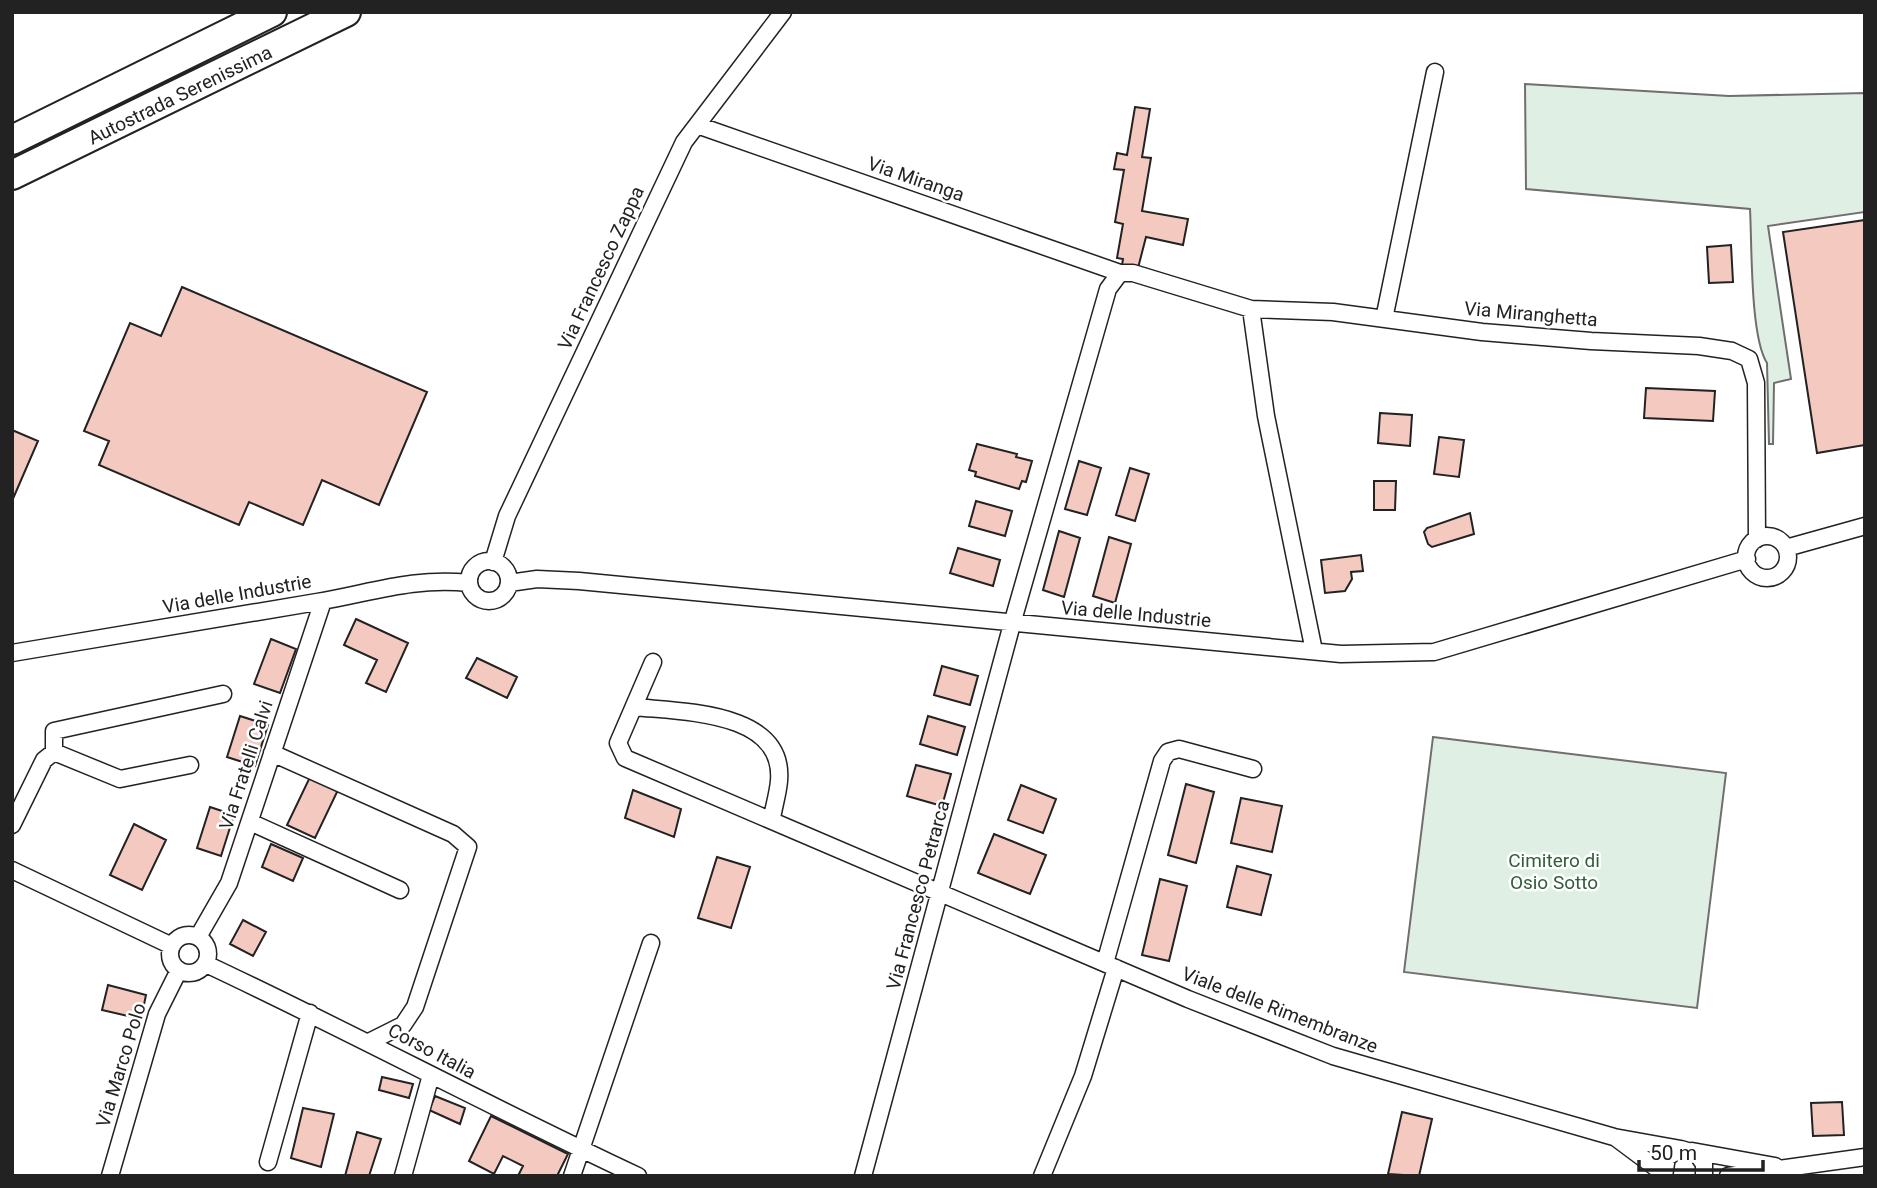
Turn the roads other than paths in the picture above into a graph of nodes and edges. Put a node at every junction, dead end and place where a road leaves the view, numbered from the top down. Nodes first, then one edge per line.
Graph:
1 (272, 12) edge
2 (346, 12) edge
3 (783, 12) edge
4 (1435, 72) dead end
5 (697, 125) junction
6 (12, 140) edge
7 (12, 175) edge
8 (1127, 273) junction
9 (1251, 309) junction
10 (1384, 319) junction
11 (1865, 526) edge
12 (1757, 539) junction
13 (1786, 548) junction
14 (1747, 559) junction
15 (494, 562) junction
16 (469, 583) junction
17 (509, 583) junction
18 (323, 601) junction
19 (1012, 624) junction
20 (1314, 651) junction
21 (12, 653) edge
22 (653, 662) dead end
23 (223, 694) dead end
24 (635, 707) junction
25 (54, 752) junction
26 (272, 752) junction
27 (190, 765) dead end
28 (1253, 769) dead end
29 (772, 818) junction
30 (250, 822) junction
31 (12, 825) edge
32 (12, 870) edge
33 (400, 890) dead end
34 (941, 895) junction
35 (198, 937) junction
36 (651, 943) dead end
37 (172, 946) junction
38 (206, 964) junction
39 (1111, 965) junction
40 (179, 970) junction
41 (310, 1013) junction
42 (369, 1042) junction
43 (431, 1075) junction
44 (1614, 1137) junction
45 (582, 1150) junction
46 (1687, 1150) junction
47 (1865, 1157) edge
48 (268, 1162) dead end
49 (1780, 1167) junction
50 (1663, 1175) edge
51 (110, 1176) edge
52 (404, 1176) edge
53 (572, 1176) edge
54 (638, 1176) edge
55 (863, 1176) edge
56 (1042, 1176) edge
57 (1704, 1176) edge
58 (1728, 1176) edge

1 - 6 highway, Autostrada Serenissima
2 - 7 highway, Autostrada Serenissima
3 - 5 street, Via Francesco Zappa
4 - 10 street
5 - 8 street, Via Miranga
5 - 15 street, Via Francesco Zappa
8 - 9 street, Via Miranghetta
8 - 19 street
9 - 10 street, Via Miranghetta
9 - 20 street
10 - 12 street, Via Miranghetta
11 - 13 street
12 - 13 street
12 - 14 street
13 - 14 street
14 - 20 street, Via delle Industrie
15 - 16 street
15 - 17 street
16 - 17 street, Via delle Industrie
16 - 18 street, Via delle Industrie
17 - 19 street, Via delle Industrie
18 - 21 street, Via delle Industrie
18 - 26 street, Via Fratelli Calvi
19 - 20 street, Via delle Industrie
19 - 34 street, Via Francesco Petrarca
22 - 24 street
23 - 25 street
24 - 29 street, Viale delle Rimembranze
24 - 29 street
25 - 27 street
25 - 31 street
26 - 30 street, Via Fratelli Calvi
26 - 42 street
28 - 39 street
29 - 34 street, Viale delle Rimembranze
30 - 33 street
30 - 35 street, Via Fratelli Calvi
32 - 37 street
34 - 39 street, Viale delle Rimembranze
34 - 55 street, Via Francesco Petrarca
35 - 37 street
35 - 38 street
36 - 45 street
37 - 40 street
38 - 40 street
38 - 41 street, Corso Italia
39 - 44 street, Viale delle Rimembranze
39 - 56 street
40 - 51 street, Via Marco Polo
41 - 42 street, Corso Italia
41 - 48 street
42 - 43 street, Corso Italia
43 - 45 street, Corso Italia
43 - 52 street
44 - 46 street, Viale delle Rimembranze
44 - 50 street, Viale delle Rimembranze
45 - 53 street
45 - 54 street, Corso Italia
46 - 49 street, Viale delle Rimembranze
46 - 50 street
46 - 57 street
47 - 49 street
49 - 58 street

